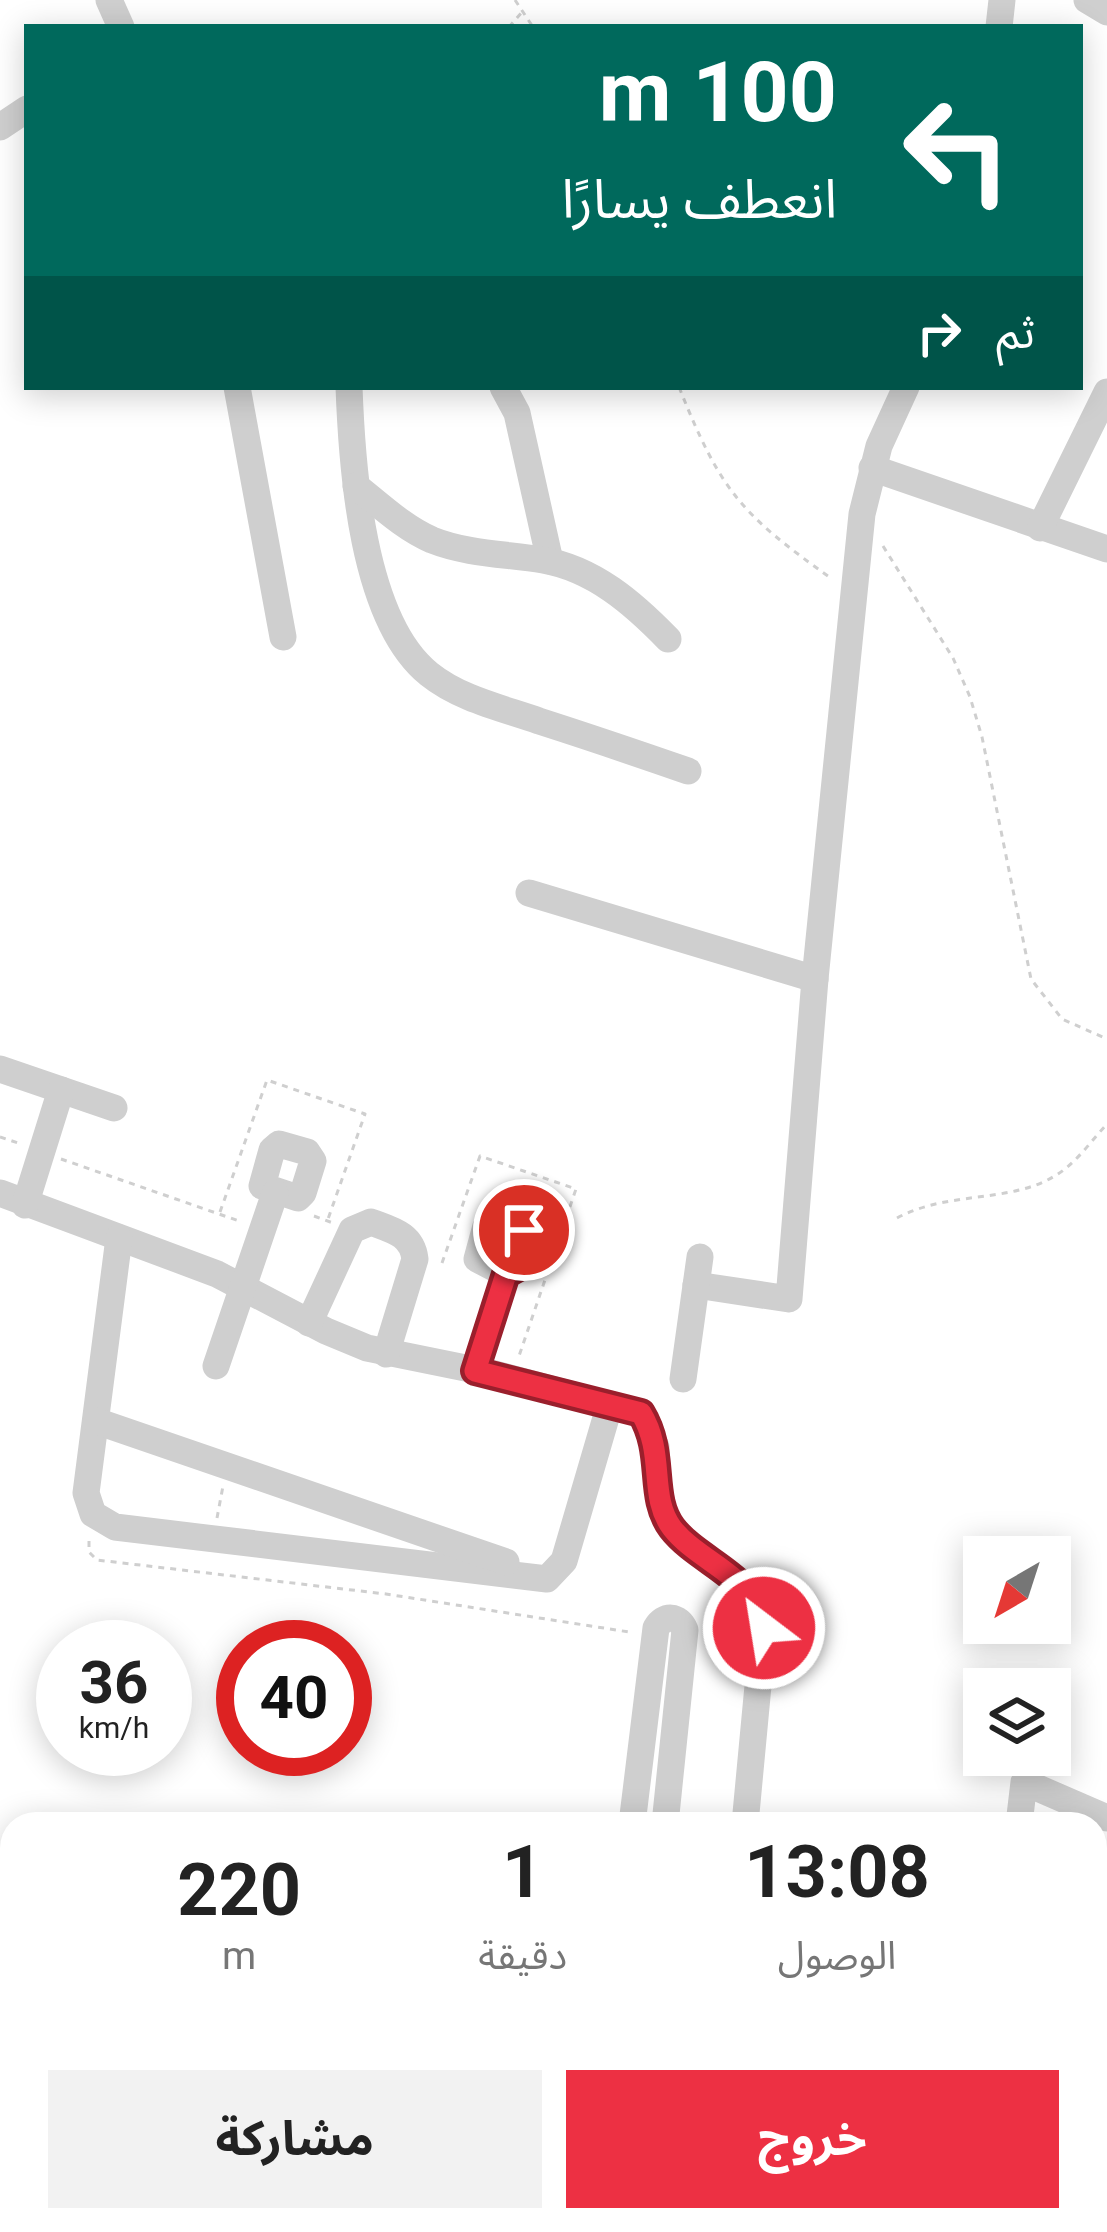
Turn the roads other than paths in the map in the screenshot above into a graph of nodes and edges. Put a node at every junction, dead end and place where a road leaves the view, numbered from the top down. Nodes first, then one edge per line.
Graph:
1 (1087, 0) edge
2 (1107, 12) edge
3 (238, 390) edge
4 (350, 390) edge
5 (504, 390) edge
6 (905, 390) edge
7 (1107, 392) edge
8 (872, 468) junction
9 (356, 486) junction
10 (1040, 528) junction
11 (1107, 549) edge
12 (550, 561) junction
13 (283, 637) dead end
14 (668, 638) dead end
15 (688, 771) dead end
16 (529, 893) dead end
17 (815, 979) junction
18 (0, 1070) edge
19 (62, 1090) junction
20 (114, 1108) dead end
21 (275, 1193) dead end
22 (13, 1199) edge
23 (119, 1238) junction
24 (506, 1274) dead end
25 (243, 1286) junction
26 (310, 1323) junction
27 (386, 1354) junction
28 (216, 1366) dead end
29 (475, 1371) junction
30 (683, 1379) dead end
31 (610, 1405) junction
32 (96, 1421) junction
33 (563, 1564) junction
34 (633, 1812) edge
35 (663, 1812) edge
36 (746, 1812) edge
37 (1020, 1812) edge
38 (1093, 1812) edge

1 - 2 street
3 - 13 street
4 - 9 street
5 - 12 street
6 - 8 street
7 - 10 street
8 - 10 street
8 - 17 street
9 - 12 street
9 - 15 street
10 - 11 street
12 - 14 street
16 - 17 street
17 - 30 street
18 - 19 street
19 - 20 street
19 - 22 street
21 - 25 street
22 - 23 street
23 - 25 street
23 - 32 street
24 - 29 street
25 - 26 street
25 - 28 street
26 - 27 street
26 - 27 street
27 - 29 street
29 - 31 street
31 - 33 street
31 - 36 street
32 - 33 street
32 - 33 street
34 - 35 street
37 - 38 street

